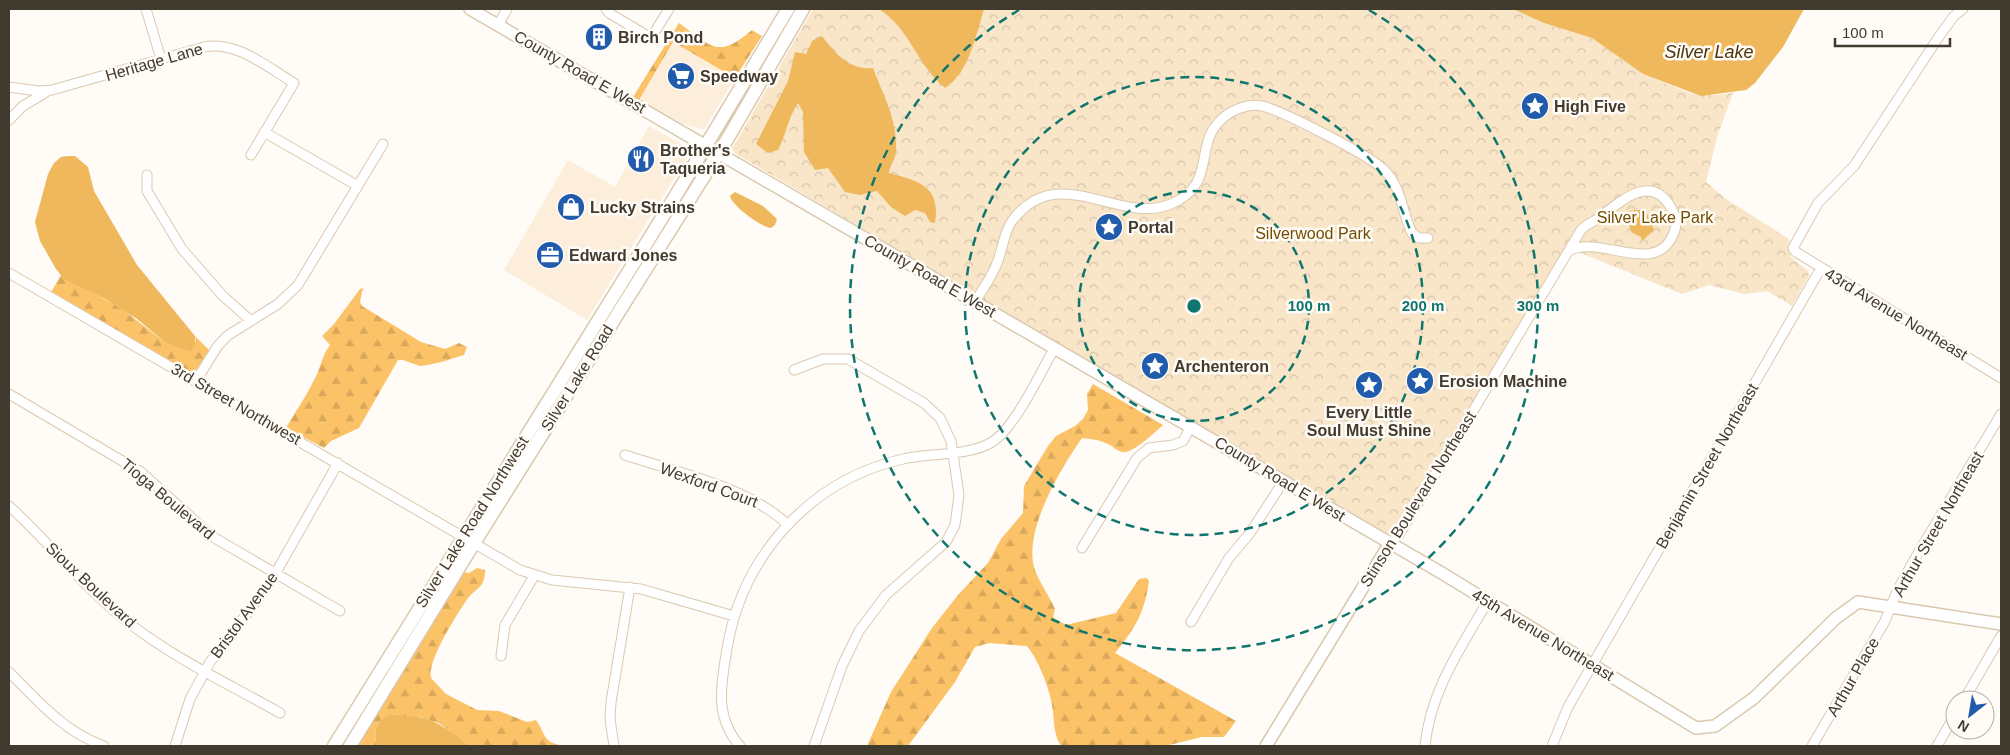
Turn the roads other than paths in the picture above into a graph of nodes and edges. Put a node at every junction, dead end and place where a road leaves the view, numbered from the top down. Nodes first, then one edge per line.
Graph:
1 (146, 9) edge
2 (470, 9) edge
3 (507, 9) edge
4 (606, 9) edge
5 (669, 9) edge
6 (788, 9) edge
7 (802, 9) edge
8 (1963, 9) edge
9 (498, 25) junction
10 (161, 59) junction
11 (9, 87) edge
12 (52, 90) junction
13 (9, 120) edge
14 (264, 132) junction
15 (383, 144) dead end
16 (707, 145) junction
17 (719, 152) junction
18 (251, 155) dead end
19 (147, 175) dead end
20 (358, 186) junction
21 (1428, 238) dead end
22 (1568, 251) junction
23 (1821, 268) junction
24 (9, 273) edge
25 (975, 302) junction
26 (250, 320) junction
27 (1054, 349) junction
28 (794, 370) dead end
29 (2001, 378) edge
30 (196, 381) junction
31 (9, 394) edge
32 (2001, 414) edge
33 (1191, 426) junction
34 (953, 452) junction
35 (625, 455) dead end
36 (338, 463) junction
37 (1283, 482) junction
38 (9, 506) edge
39 (787, 524) junction
40 (469, 539) junction
41 (1390, 543) junction
42 (1082, 548) dead end
43 (275, 574) junction
44 (534, 576) junction
45 (630, 587) junction
46 (1488, 601) junction
47 (1891, 606) junction
48 (340, 611) dead end
49 (734, 616) junction
50 (1191, 622) dead end
51 (2001, 624) edge
52 (2001, 636) edge
53 (501, 656) dead end
54 (1593, 664) junction
55 (205, 671) junction
56 (9, 672) edge
57 (1970, 690) edge
58 (280, 713) dead end
59 (1696, 728) joint
60 (1945, 732) edge
61 (104, 746) edge
62 (175, 746) edge
63 (334, 746) edge
64 (350, 746) edge
65 (614, 746) edge
66 (740, 746) edge
67 (814, 746) edge
68 (1266, 746) edge
69 (1425, 746) edge
70 (1552, 746) edge
71 (1812, 746) edge
72 (1937, 746) edge

1 - 10 street
2 - 9 street, County Road E West
3 - 9 street
4 - 5 street
6 - 16 main road, Silver Lake Road Northwest
7 - 17 main road, Silver Lake Road
8 - 23 street, 43rd Avenue Northeast
9 - 16 street, County Road E West
10 - 12 street, Heritage Lane
10 - 14 street, Heritage Lane
11 - 12 street, Heritage Lane
12 - 13 street
14 - 18 street, Heritage Lane
14 - 20 street
15 - 20 street
16 - 17 street, County Road E West
16 - 40 main road, Silver Lake Road Northwest
17 - 25 street, County Road E West
17 - 40 main road, Silver Lake Road
19 - 26 street
20 - 26 street
21 - 25 street
22 - 22 street, Stinson Boulevard Northeast
22 - 41 street, Stinson Boulevard Northeast
23 - 29 street, 43rd Avenue Northeast
23 - 54 street, Benjamin Street Northeast
24 - 30 street, 3rd Street Northwest
25 - 27 street, County Road E West
26 - 30 street
27 - 33 street, County Road E West
27 - 34 street
28 - 34 street
30 - 36 street, 3rd Street Northwest
31 - 43 street, Tioga Boulevard
32 - 47 street, Arthur Street Northeast
33 - 37 street, County Road E West
33 - 42 street
34 - 39 street
34 - 67 street
35 - 39 street, Wexford Court
36 - 40 street, 3rd Street Northwest
36 - 43 street, Bristol Avenue
37 - 41 street, County Road E West
37 - 50 street
38 - 55 street, Sioux Boulevard
39 - 49 street
40 - 44 street, 3rd Street Northwest
40 - 63 main road, Silver Lake Road Northwest
40 - 64 main road, Silver Lake Road
41 - 46 street, 45th Avenue Northeast
41 - 68 street, Stinson Boulevard Northeast
43 - 48 street, Tioga Boulevard
43 - 55 street, Bristol Avenue
44 - 45 street, 3rd Street Northwest
44 - 53 street
45 - 49 street, 3rd Street Northwest
45 - 65 street
46 - 54 street, 45th Avenue Northeast
46 - 69 street
47 - 51 street
47 - 59 street, Arthur Street Northeast
47 - 71 street, Arthur Place
49 - 66 street
52 - 57 street
54 - 59 street, 45th Avenue Northeast
54 - 70 street, Benjamin Street Northeast
55 - 58 street, Sioux Boulevard
55 - 62 street, Bristol Avenue
56 - 61 street
60 - 72 street

